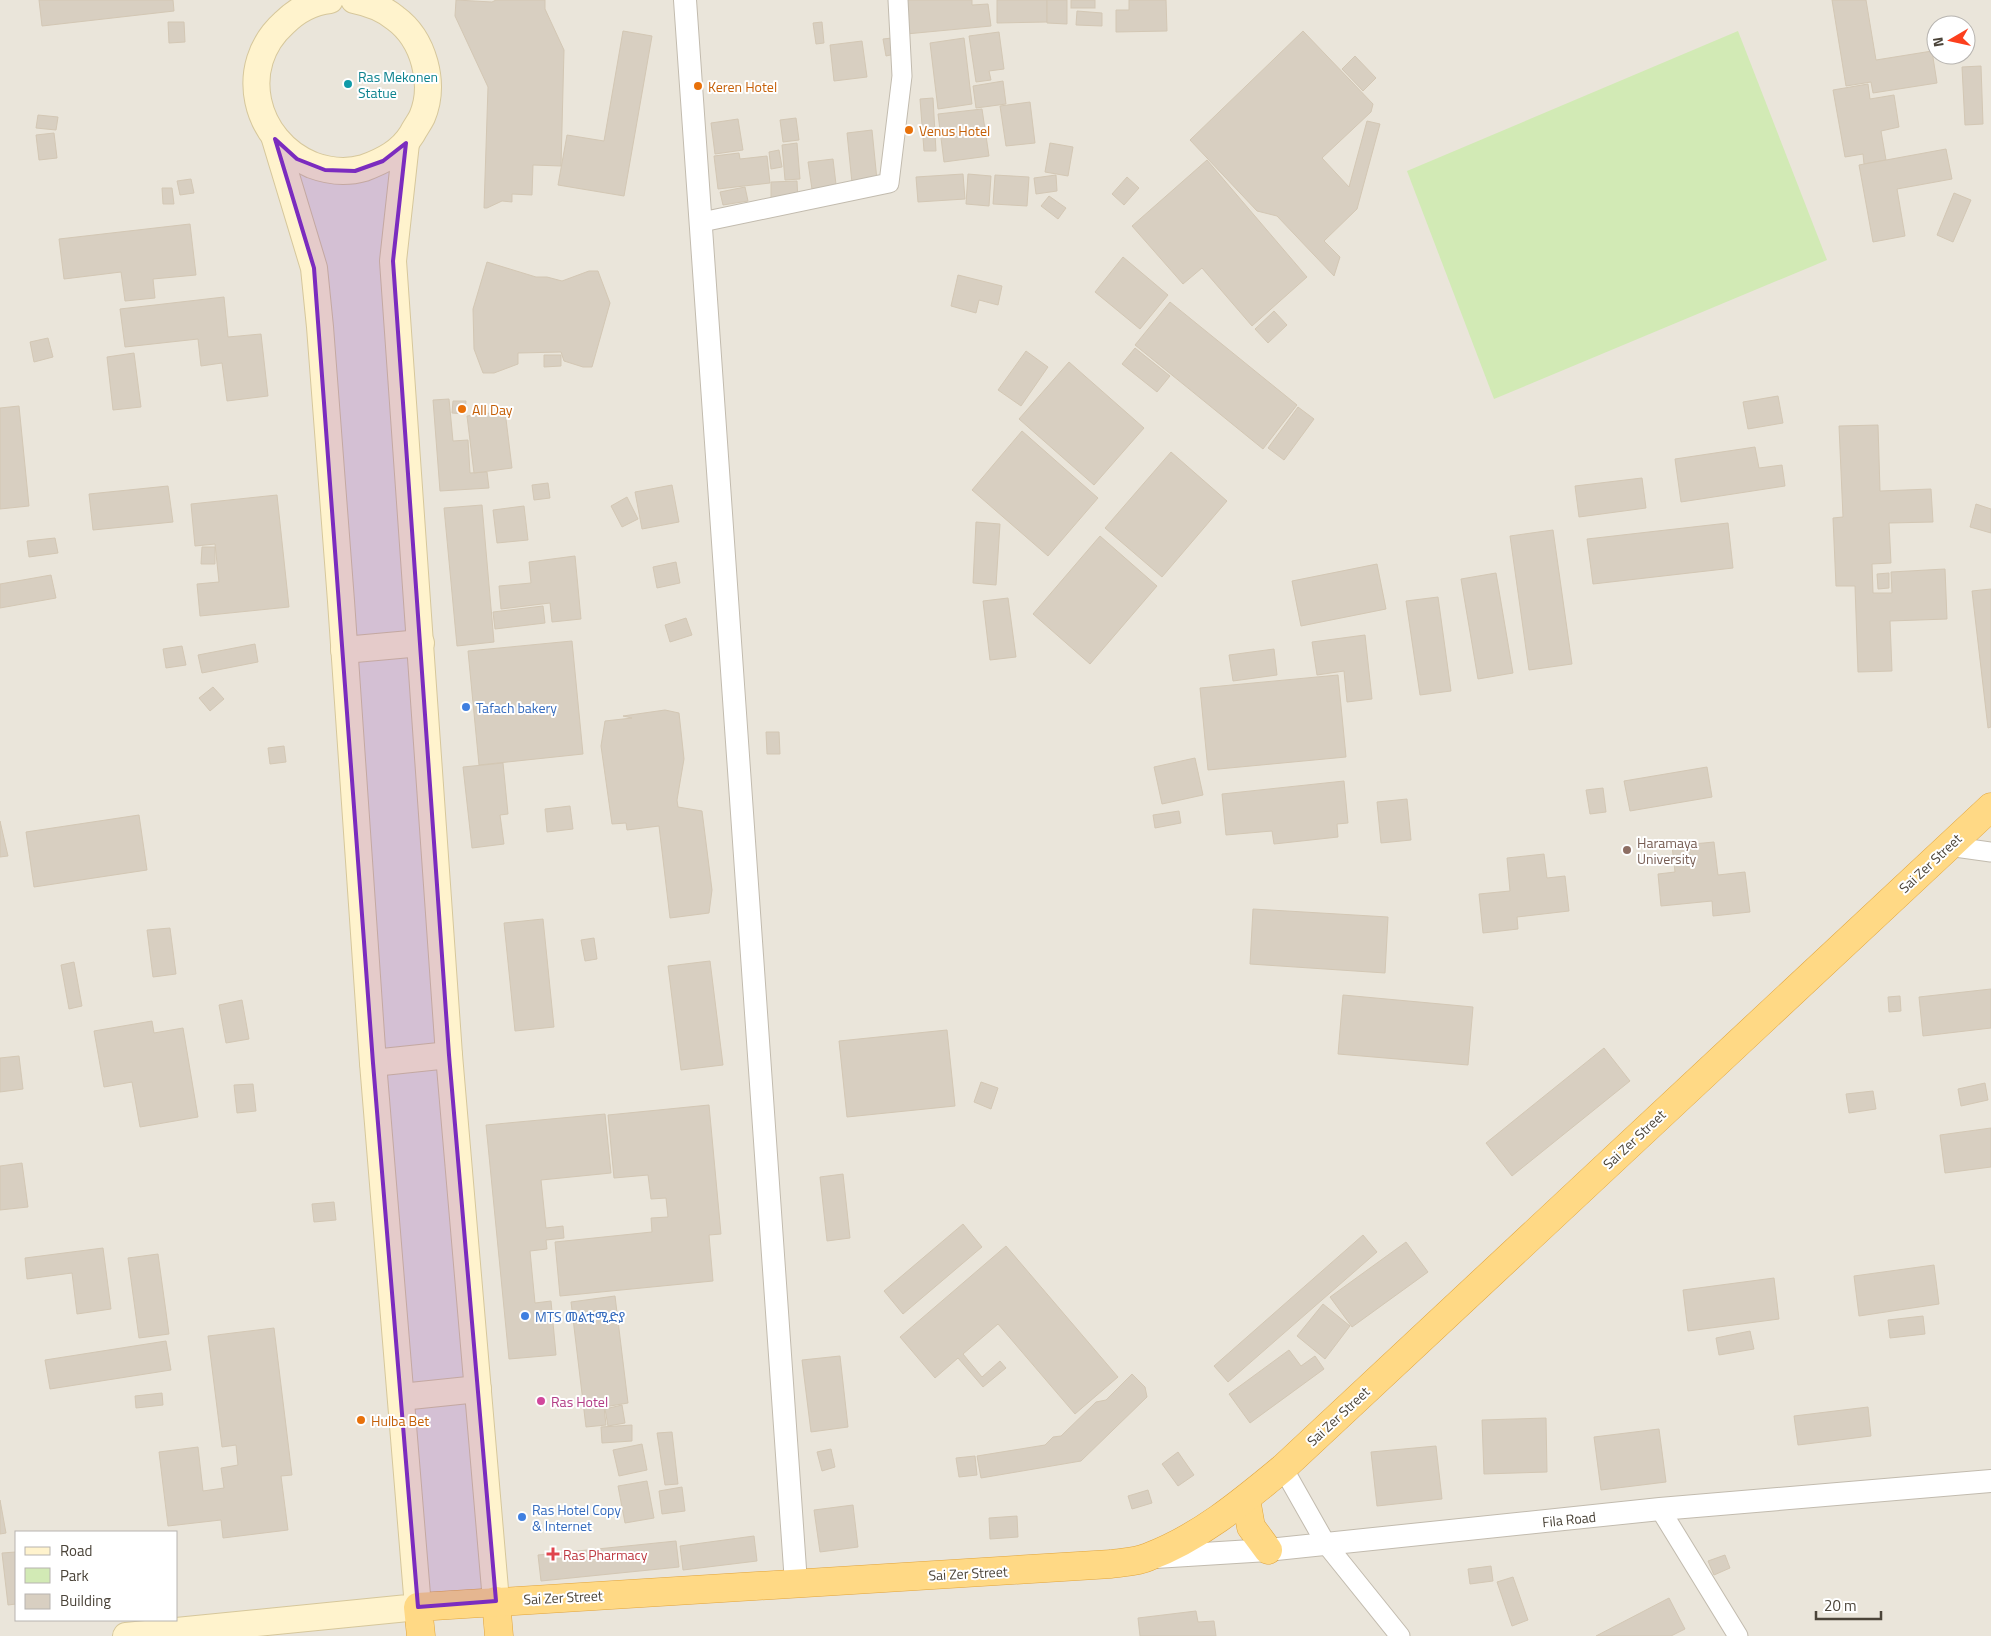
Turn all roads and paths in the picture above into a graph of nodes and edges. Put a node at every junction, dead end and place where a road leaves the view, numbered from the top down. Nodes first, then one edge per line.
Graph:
1 (278, 0) edge
2 (330, 0) edge
3 (354, 0) edge
4 (685, 0) edge
5 (898, 0) edge
6 (394, 9) edge
7 (275, 31) junction
8 (275, 139) junction
9 (406, 143) junction
10 (702, 222) junction
11 (421, 643) junction
12 (344, 650) junction
13 (1991, 807) edge
14 (1948, 846) junction
15 (1991, 852) edge
16 (449, 1055) junction
17 (373, 1064) junction
18 (478, 1389) junction
19 (401, 1397) junction
20 (1283, 1468) junction
21 (1991, 1481) edge
22 (1246, 1499) junction
23 (1660, 1509) junction
24 (1326, 1544) junction
25 (1268, 1550) junction
26 (1147, 1558) junction
27 (796, 1583) junction
28 (496, 1601) junction
29 (418, 1607) junction
30 (126, 1636) edge
31 (421, 1636) edge
32 (499, 1636) edge
33 (1400, 1636) edge
34 (1738, 1636) edge

1 - 7 main road
2 - 7 main road
3 - 6 main road
4 - 10 street
5 - 10 street
6 - 9 main road
7 - 8 main road
8 - 9 main road
8 - 12 main road
9 - 11 main road
10 - 27 street
11 - 12 main road
11 - 16 main road
12 - 17 main road
13 - 14 highway, Sai Zer Street
14 - 15 street
14 - 20 highway, Sai Zer Street
16 - 17 main road
16 - 18 main road
17 - 19 main road
18 - 19 main road
18 - 28 main road
19 - 29 main road
20 - 22 highway, Sai Zer Street
20 - 24 street
21 - 23 street, Fila Road
22 - 25 highway
22 - 26 highway, Sai Zer Street
23 - 24 street, Fila Road
23 - 34 street
24 - 25 street, Fila Road
24 - 33 street
25 - 26 street, Fila Road
26 - 27 highway, Sai Zer Street
27 - 28 highway, Sai Zer Street
28 - 29 highway, Sai Zer Street
28 - 32 highway
29 - 30 main road
29 - 31 highway

